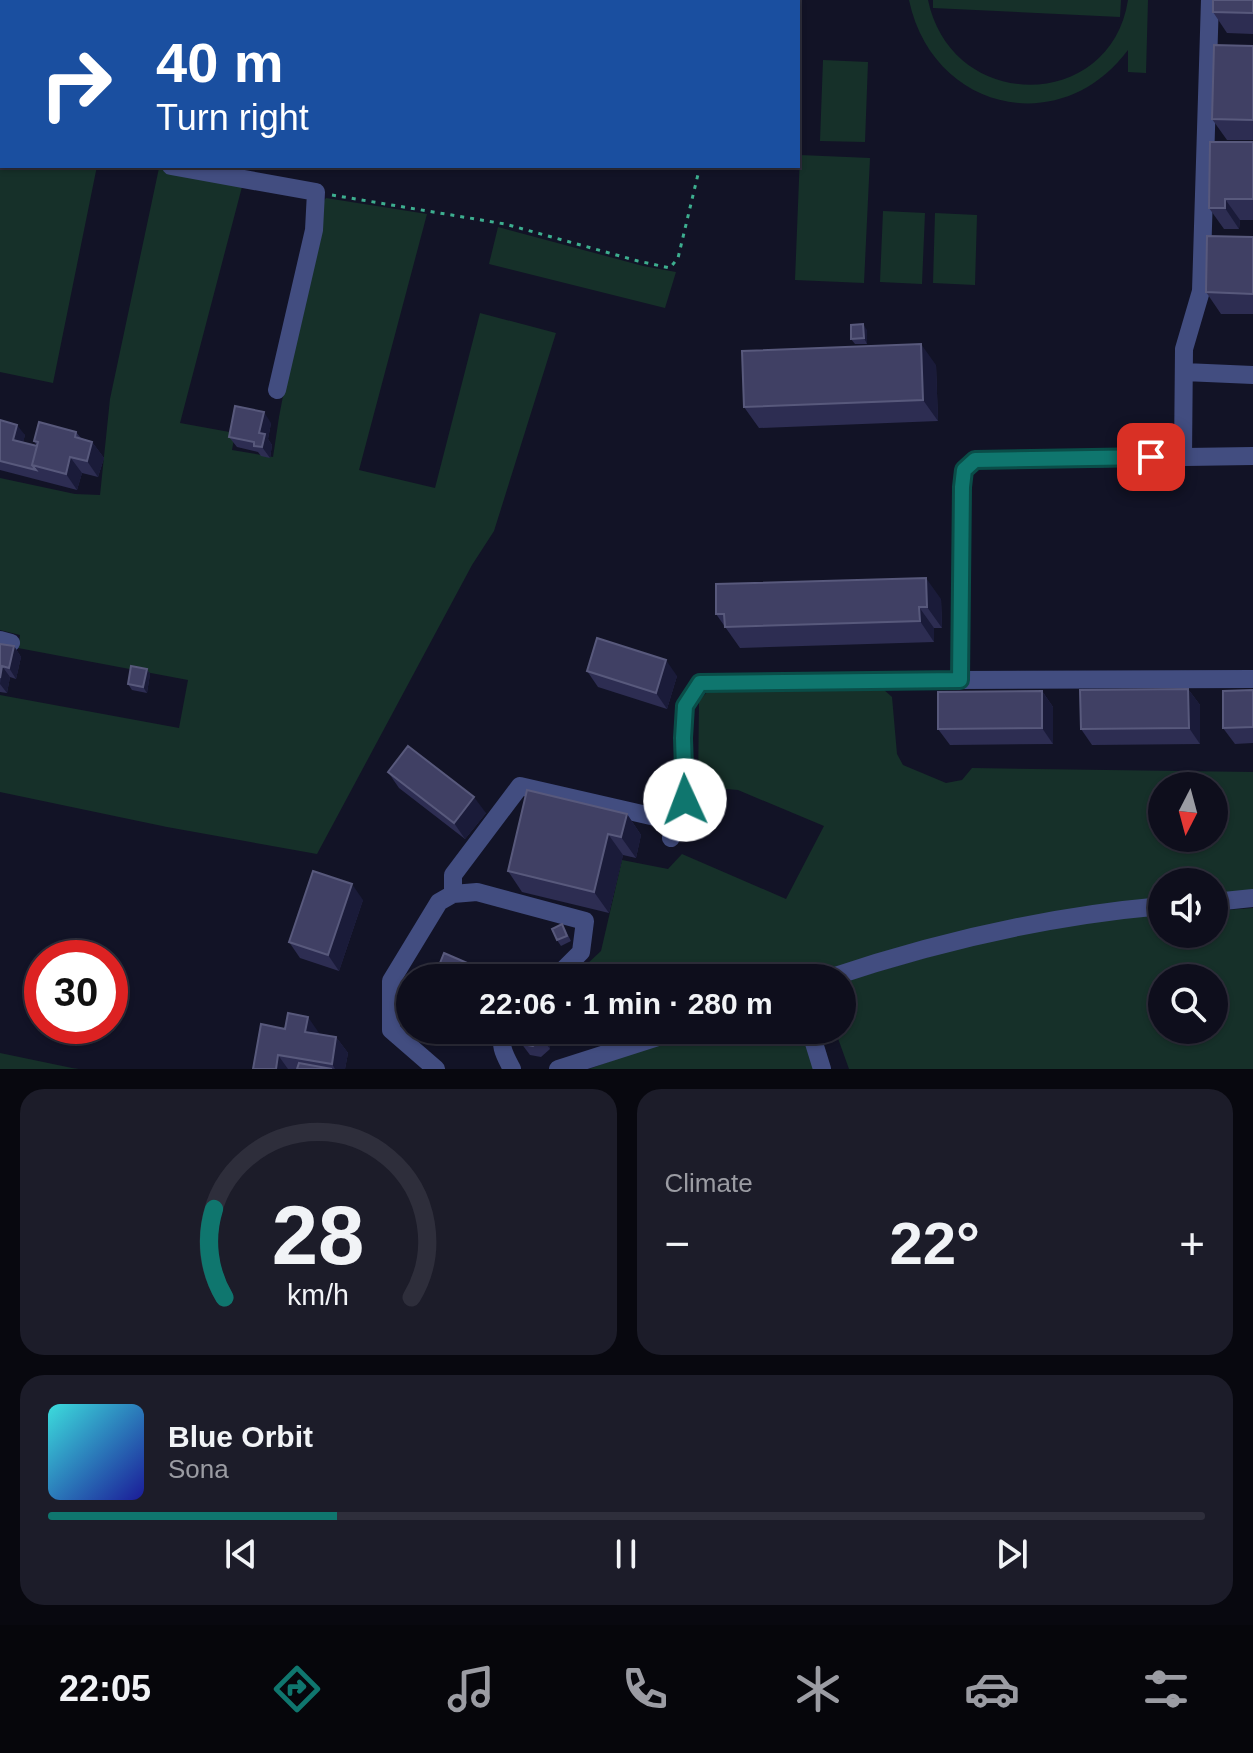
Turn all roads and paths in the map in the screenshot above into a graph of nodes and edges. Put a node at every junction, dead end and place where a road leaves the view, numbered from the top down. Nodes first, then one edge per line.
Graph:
1 (1210, 0) edge
2 (182, 168) edge
3 (700, 168) edge
4 (316, 192) junction
5 (1184, 372) junction
6 (1253, 375) edge
7 (277, 390) dead end
8 (1183, 456) junction
9 (1253, 456) edge
10 (1253, 679) edge
11 (960, 680) junction
12 (453, 894) junction
13 (1253, 898) edge
14 (1228, 901) edge
15 (1148, 908) edge
16 (569, 964) edge
17 (856, 969) edge
18 (502, 1044) edge
19 (636, 1044) edge
20 (814, 1044) edge
21 (436, 1069) edge
22 (512, 1069) edge
23 (558, 1069) edge
24 (822, 1069) edge

1 - 5 street
2 - 4 street
3 - 4 path
4 - 7 street
5 - 6 street
5 - 8 street
8 - 9 street
8 - 11 street
10 - 11 street
11 - 12 street
12 - 16 street
12 - 21 street
13 - 14 street
15 - 17 street
18 - 22 street
19 - 23 street
20 - 24 street

